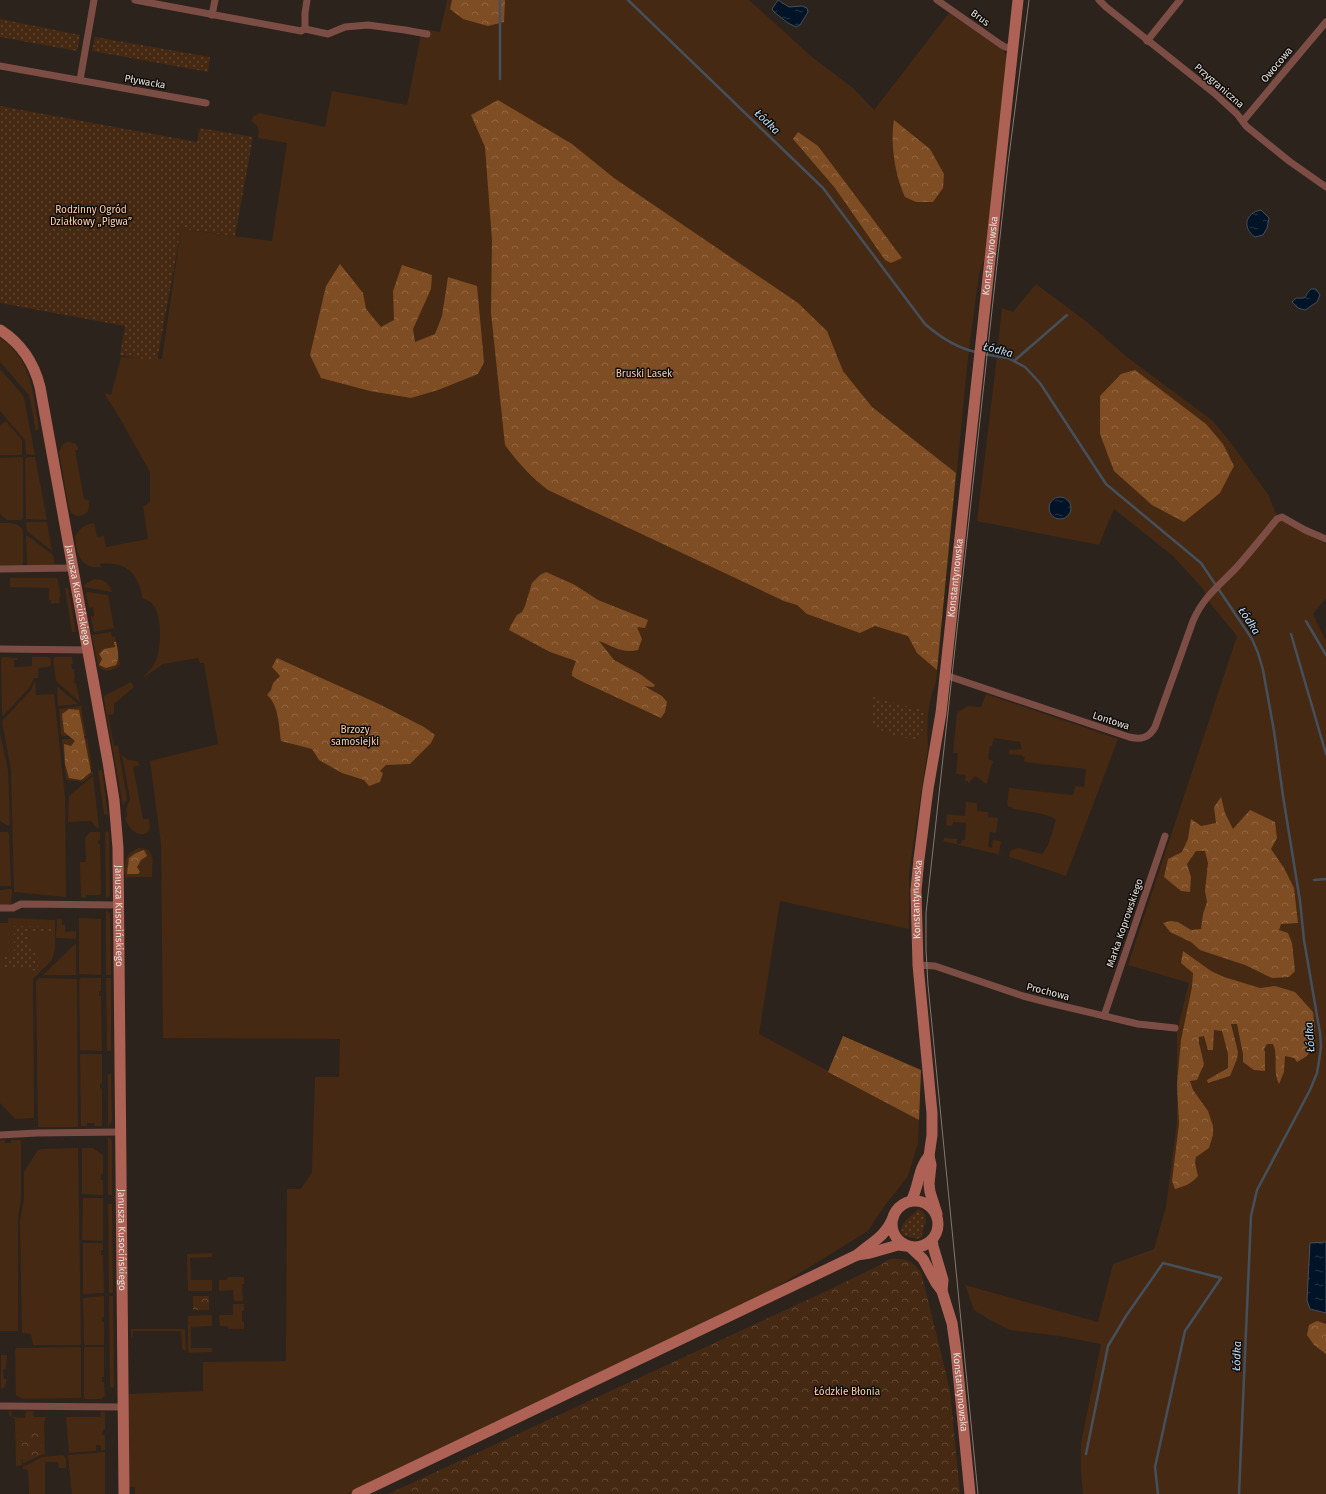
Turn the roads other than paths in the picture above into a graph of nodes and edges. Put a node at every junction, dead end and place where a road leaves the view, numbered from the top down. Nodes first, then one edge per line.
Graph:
1 (94, 0) edge
2 (135, 0) edge
3 (215, 0) edge
4 (307, 0) edge
5 (937, 0) edge
6 (1018, 0) edge
7 (1099, 0) edge
8 (1180, 0) edge
9 (212, 14) junction
10 (1326, 22) edge
11 (305, 29) junction
12 (427, 34) dead end
13 (1147, 41) junction
14 (1014, 48) junction
15 (0, 66) edge
16 (80, 80) junction
17 (206, 103) dead end
18 (1243, 121) junction
19 (1326, 187) edge
20 (0, 330) edge
21 (1326, 539) edge
22 (73, 568) junction
23 (0, 569) edge
24 (0, 649) edge
25 (88, 650) junction
26 (945, 675) junction
27 (1165, 836) dead end
28 (119, 905) junction
29 (0, 908) edge
30 (918, 965) junction
31 (1104, 1016) junction
32 (1175, 1028) dead end
33 (120, 1132) junction
34 (0, 1135) edge
35 (929, 1156) junction
36 (911, 1201) junction
37 (937, 1214) junction
38 (893, 1218) junction
39 (932, 1240) junction
40 (908, 1246) junction
41 (857, 1255) junction
42 (942, 1291) junction
43 (0, 1406) edge
44 (123, 1407) junction
45 (124, 1494) edge
46 (357, 1494) edge
47 (970, 1494) edge

1 - 16 street
2 - 9 street
3 - 9 street
4 - 11 street
5 - 14 street, Brus
6 - 14 street, Konstantynowska
7 - 13 street, Przygraniczna
8 - 13 street
9 - 11 street
10 - 18 street, Owocowa
11 - 12 street
13 - 18 street, Przygraniczna
14 - 26 street, Konstantynowska
15 - 16 street, Pływacka
16 - 17 street, Pływacka
18 - 19 street, Przygraniczna
20 - 22 street, Janusza Kusocińskiego
21 - 26 street, Lontowa
22 - 23 street
22 - 25 street, Janusza Kusocińskiego
24 - 25 street
25 - 28 street, Janusza Kusocińskiego
26 - 30 street, Konstantynowska
27 - 31 street, Marka Koprowskiego
28 - 29 street
28 - 33 street, Janusza Kusocińskiego
30 - 31 street, Prochowa
30 - 35 street, Konstantynowska
31 - 32 street, Prochowa
33 - 34 street
33 - 44 street, Janusza Kusocińskiego
35 - 36 street, Konstantynowska
35 - 37 street, Konstantynowska
36 - 37 street
36 - 38 street
37 - 39 street
38 - 40 street
38 - 41 street
39 - 40 street
39 - 42 street, Konstantynowska
40 - 41 street
40 - 42 street, Konstantynowska
41 - 46 street
42 - 47 street, Konstantynowska
43 - 44 street
44 - 45 street, Janusza Kusocińskiego

